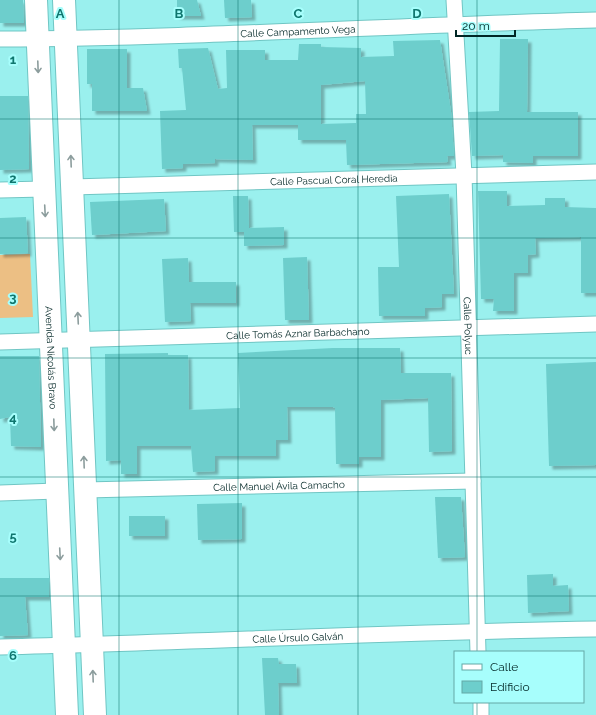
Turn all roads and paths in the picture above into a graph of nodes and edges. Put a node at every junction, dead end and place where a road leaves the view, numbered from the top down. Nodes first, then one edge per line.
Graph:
1 (36, 0) edge
2 (64, 0) edge
3 (454, 0) edge
4 (596, 20) edge
5 (455, 24) junction
6 (0, 39) edge
7 (37, 39) junction
8 (65, 39) junction
9 (596, 172) edge
10 (464, 175) junction
11 (72, 187) junction
12 (44, 189) junction
13 (0, 190) edge
14 (596, 324) edge
15 (467, 328) junction
16 (50, 340) junction
17 (79, 340) junction
18 (0, 342) edge
19 (473, 481) junction
20 (85, 490) junction
21 (57, 491) junction
22 (0, 493) edge
23 (596, 629) edge
24 (477, 631) junction
25 (64, 645) junction
26 (92, 645) junction
27 (0, 647) edge
28 (478, 651) edge
29 (480, 703) edge
30 (67, 715) edge
31 (95, 715) edge
32 (481, 715) edge

1 - 7 main road, Avenida Nicolás Bravo
2 - 8 main road
3 - 5 street, Calle Polyuc
4 - 5 street, Calle Campamento Vega
5 - 8 street, Calle Campamento Vega
5 - 10 street, Calle Polyuc
6 - 7 street, Calle Campamento Vega
7 - 8 street, Calle Campamento Vega
7 -> 12 main road, Avenida Nicolás Bravo
11 -> 8 main road
9 - 10 street, Calle Pascual Coral Heredia
10 - 11 street, Calle Pascual Coral Heredia
10 - 15 street, Calle Polyuc
17 -> 11 main road
12 - 13 street
12 -> 16 main road, Avenida Nicolás Bravo
14 - 15 street, Calle Tomás Aznar Barbachano
15 - 17 street, Calle Tomás Aznar Barbachano
15 - 19 street, Calle Polyuc
16 - 17 street, Calle Tomás Aznar Barbachano
16 - 18 street, Calle Tomás Aznar Barbachano
16 -> 21 main road, Avenida Nicolás Bravo
20 -> 17 main road
19 - 20 street, Calle Manuel Ávila Camacho
19 - 24 street, Calle Polyuc
20 - 26 main road
21 - 22 street
21 -> 25 main road, Avenida Nicolás Bravo
23 - 24 street, Calle Úrsulo Galván
24 - 26 street, Calle Úrsulo Galván
24 - 28 street, Calle Polyuc
25 - 26 street, Calle Úrsulo Galván
25 - 27 street, Calle Úrsulo Galván
25 - 30 main road, Avenida Nicolás Bravo
31 -> 26 main road
29 - 32 street

